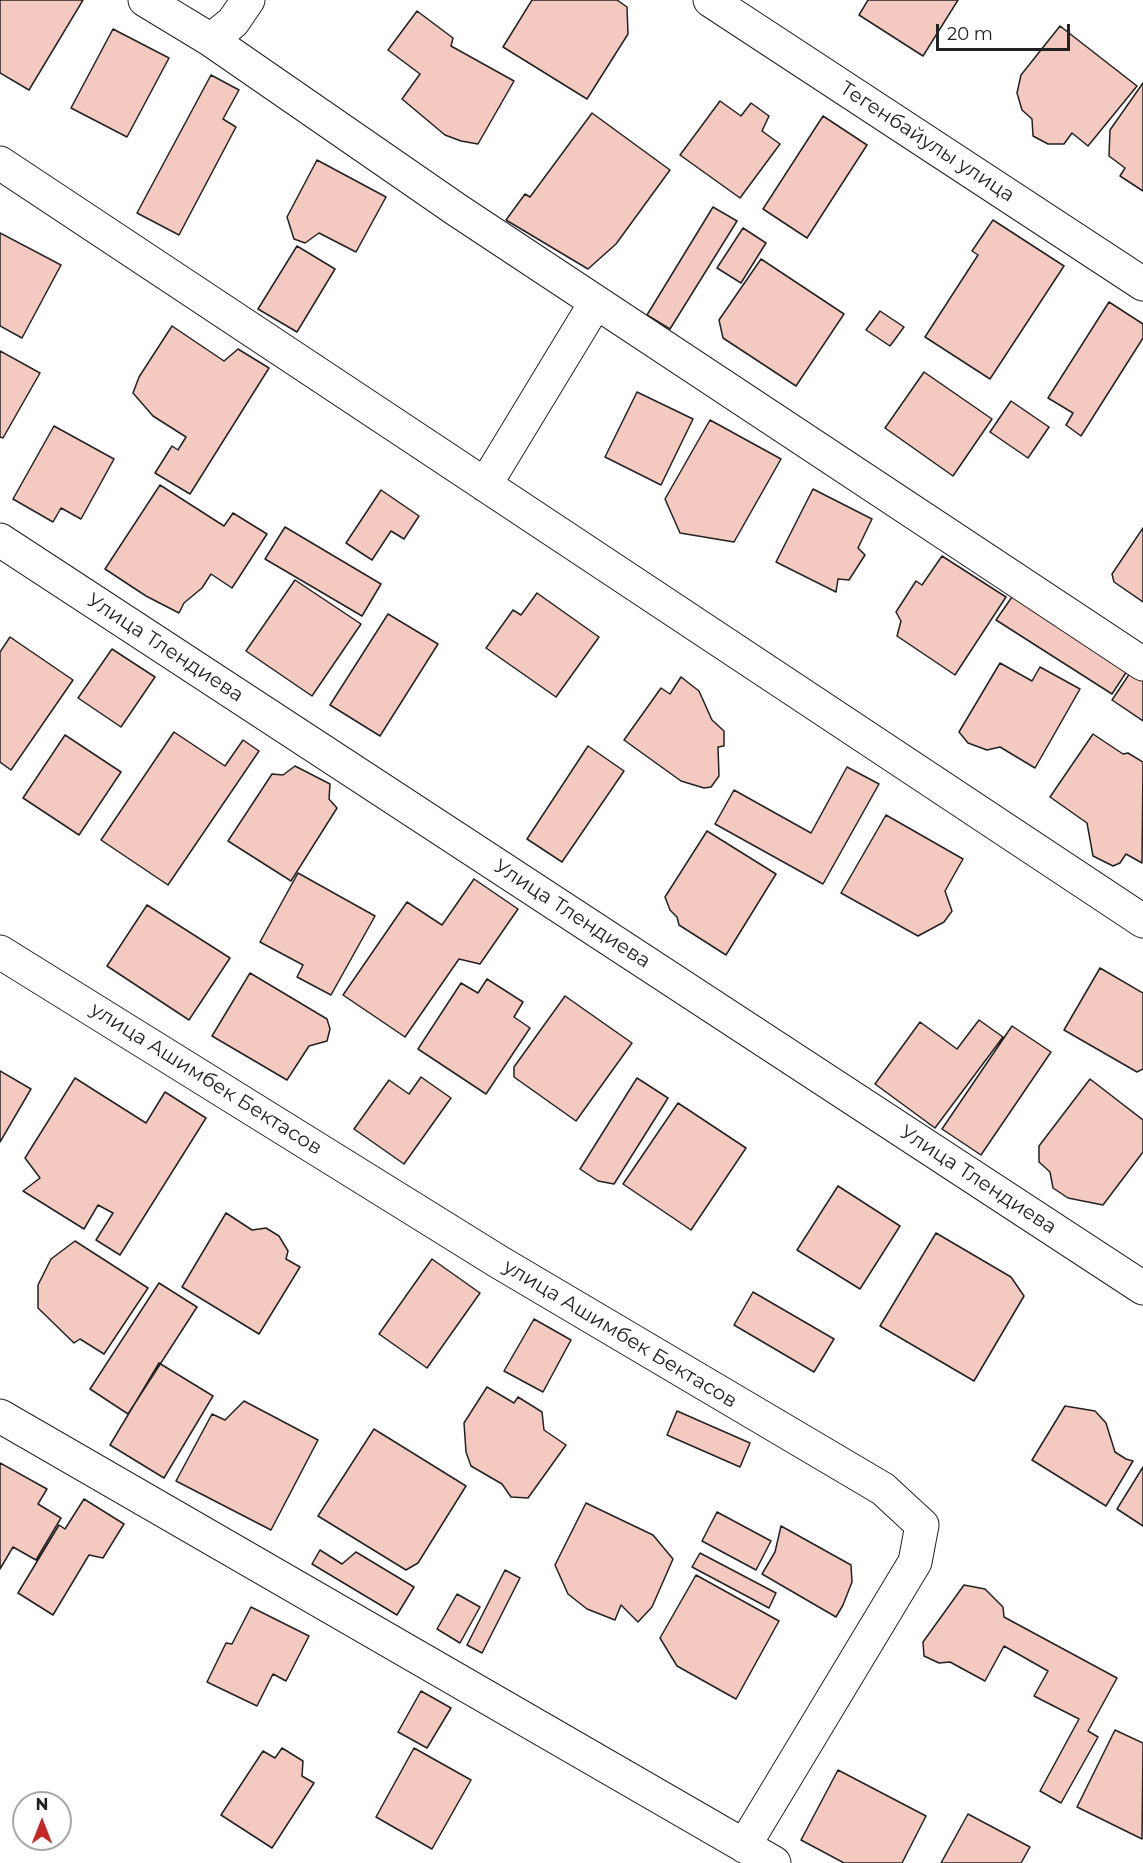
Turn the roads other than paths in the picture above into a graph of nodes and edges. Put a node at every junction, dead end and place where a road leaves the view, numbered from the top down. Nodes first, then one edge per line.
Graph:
1 (145, 0) edge
2 (248, 0) edge
3 (710, 0) edge
4 (211, 40) junction
5 (0, 163) edge
6 (1143, 284) edge
7 (596, 302) junction
8 (485, 484) junction
9 (0, 540) edge
10 (1143, 664) edge
11 (1143, 921) edge
12 (0, 952) edge
13 (1143, 1288) edge
14 (0, 1416) edge
15 (744, 1846) junction
16 (774, 1863) edge

1 - 4 street
2 - 4 street
3 - 6 street, Тегенбайулы улица
4 - 7 street
5 - 8 street
7 - 8 street
7 - 10 street
8 - 11 street
9 - 13 street, Улица Тлендиева
12 - 15 street, улица Ашимбек Бектасов
14 - 15 street
15 - 16 street

